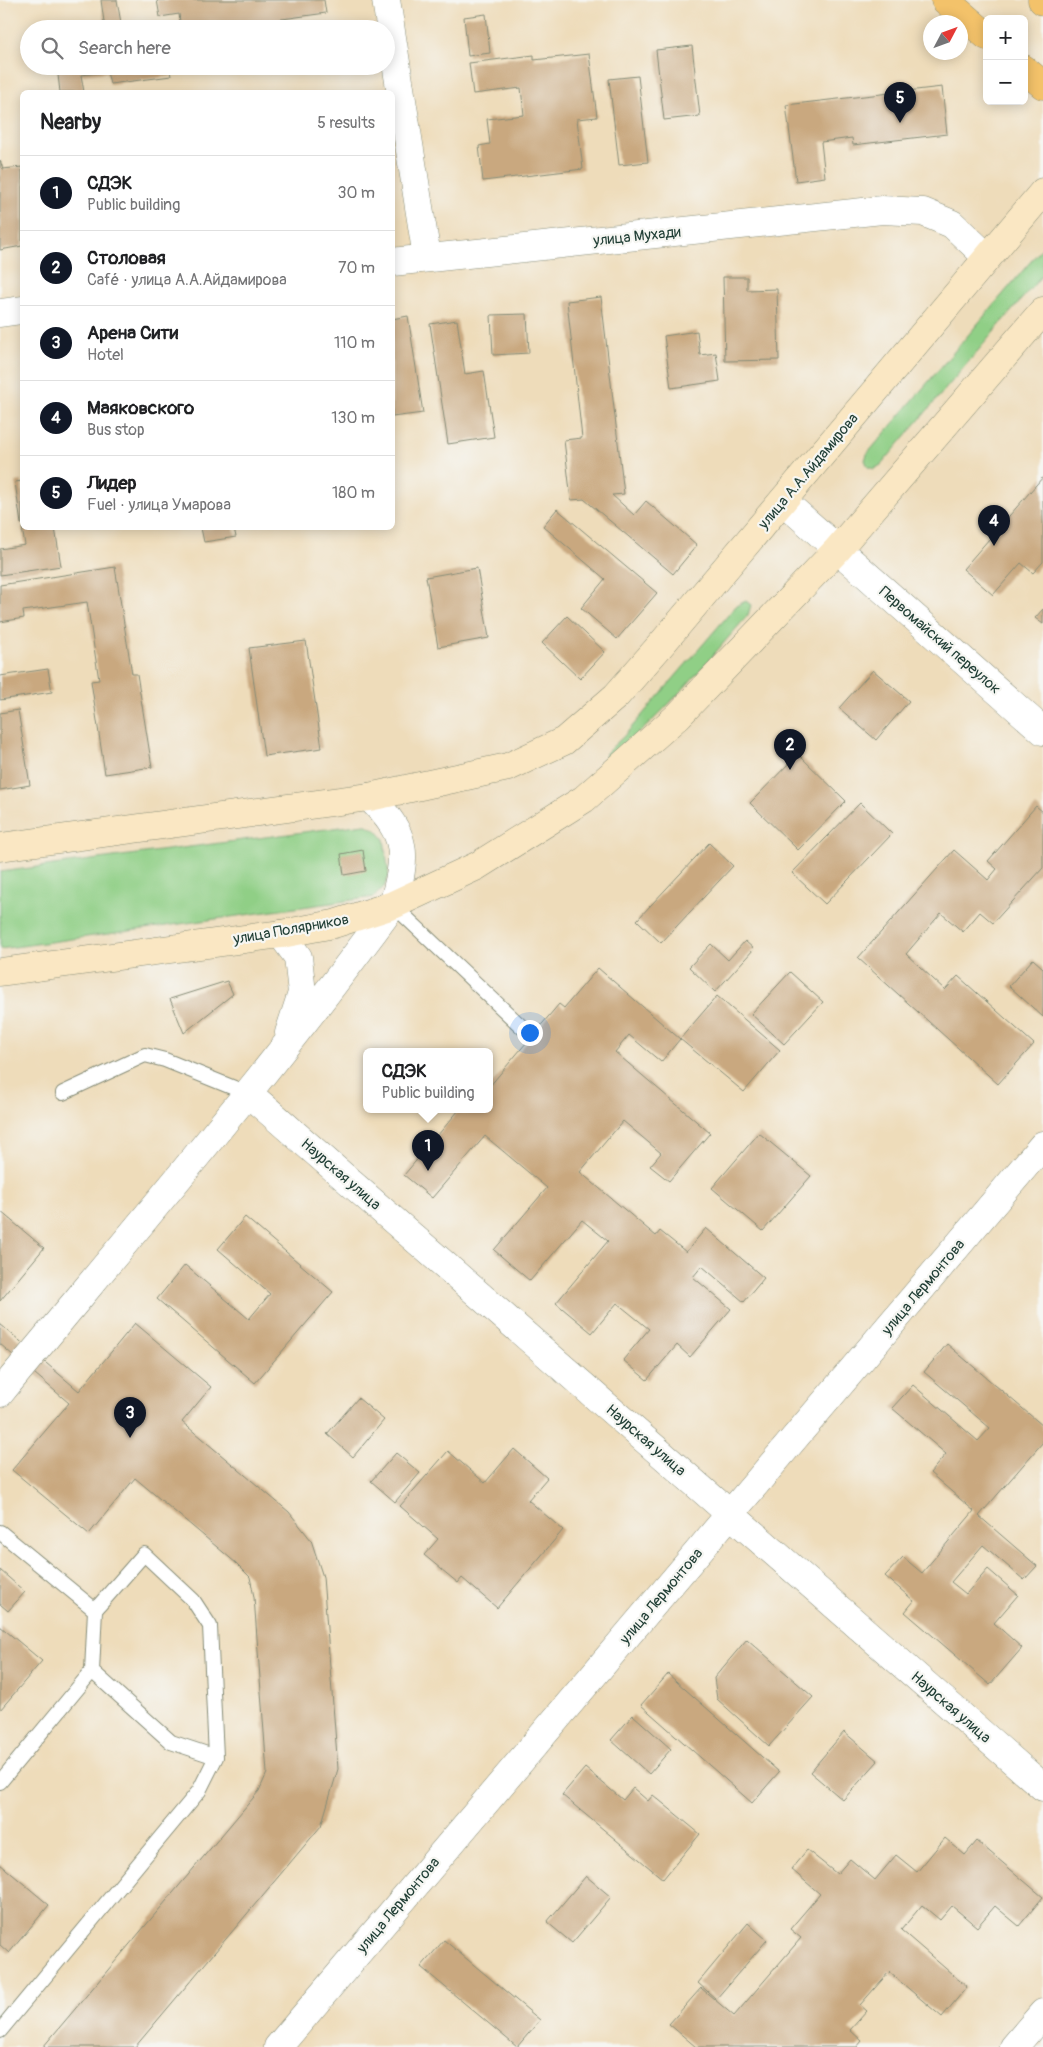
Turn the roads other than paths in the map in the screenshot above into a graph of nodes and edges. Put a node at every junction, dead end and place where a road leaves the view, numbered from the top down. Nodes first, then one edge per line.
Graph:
1 (386, 0) edge
2 (946, 0) edge
3 (389, 20) edge
4 (983, 32) edge
5 (395, 56) edge
6 (1028, 72) edge
7 (1043, 85) edge
8 (1043, 192) edge
9 (427, 257) junction
10 (987, 257) junction
11 (395, 262) edge
12 (20, 310) edge
13 (1043, 311) edge
14 (0, 313) edge
15 (783, 501) junction
16 (837, 550) junction
17 (1043, 731) edge
18 (369, 797) junction
19 (0, 846) edge
20 (393, 905) junction
21 (281, 934) junction
22 (0, 972) edge
23 (524, 1029) dead end
24 (285, 1048) junction
25 (63, 1094) dead end
26 (249, 1094) junction
27 (1043, 1145) edge
28 (0, 1393) edge
29 (731, 1514) junction
30 (0, 1532) edge
31 (96, 1610) junction
32 (92, 1671) junction
33 (216, 1758) junction
34 (0, 1782) edge
35 (1043, 1787) edge
36 (1043, 2012) edge
37 (0, 2031) edge
38 (278, 2047) edge
39 (1014, 2047) edge

1 - 3 street
2 - 4 main road
5 - 9 street
6 - 7 main road
8 - 10 main road, улица А.А.Айдамирова
9 - 10 street, улица Мухади
9 - 11 street, улица Мухади
10 - 15 main road, улица А.А.Айдамирова
12 - 14 street
13 - 16 main road
15 - 16 street, Первомайский переулок
15 - 18 main road, улица А.А.Айдамирова
16 - 17 street, Первомайский переулок
16 - 20 main road, улица Полярников
18 - 19 main road
18 - 20 street
20 - 21 main road, улица Полярников
20 - 23 lane
20 - 24 street
21 - 22 main road, улица Полярников
21 - 24 street
24 - 26 street
25 - 26 lane
26 - 28 street
26 - 29 street, Наурская улица
27 - 29 street, улица Лермонтова
29 - 35 street, Наурская улица
29 - 38 street, улица Лермонтова
30 - 31 lane
31 - 32 lane
31 - 33 lane
32 - 33 lane
32 - 34 lane
33 - 37 lane
36 - 39 street

